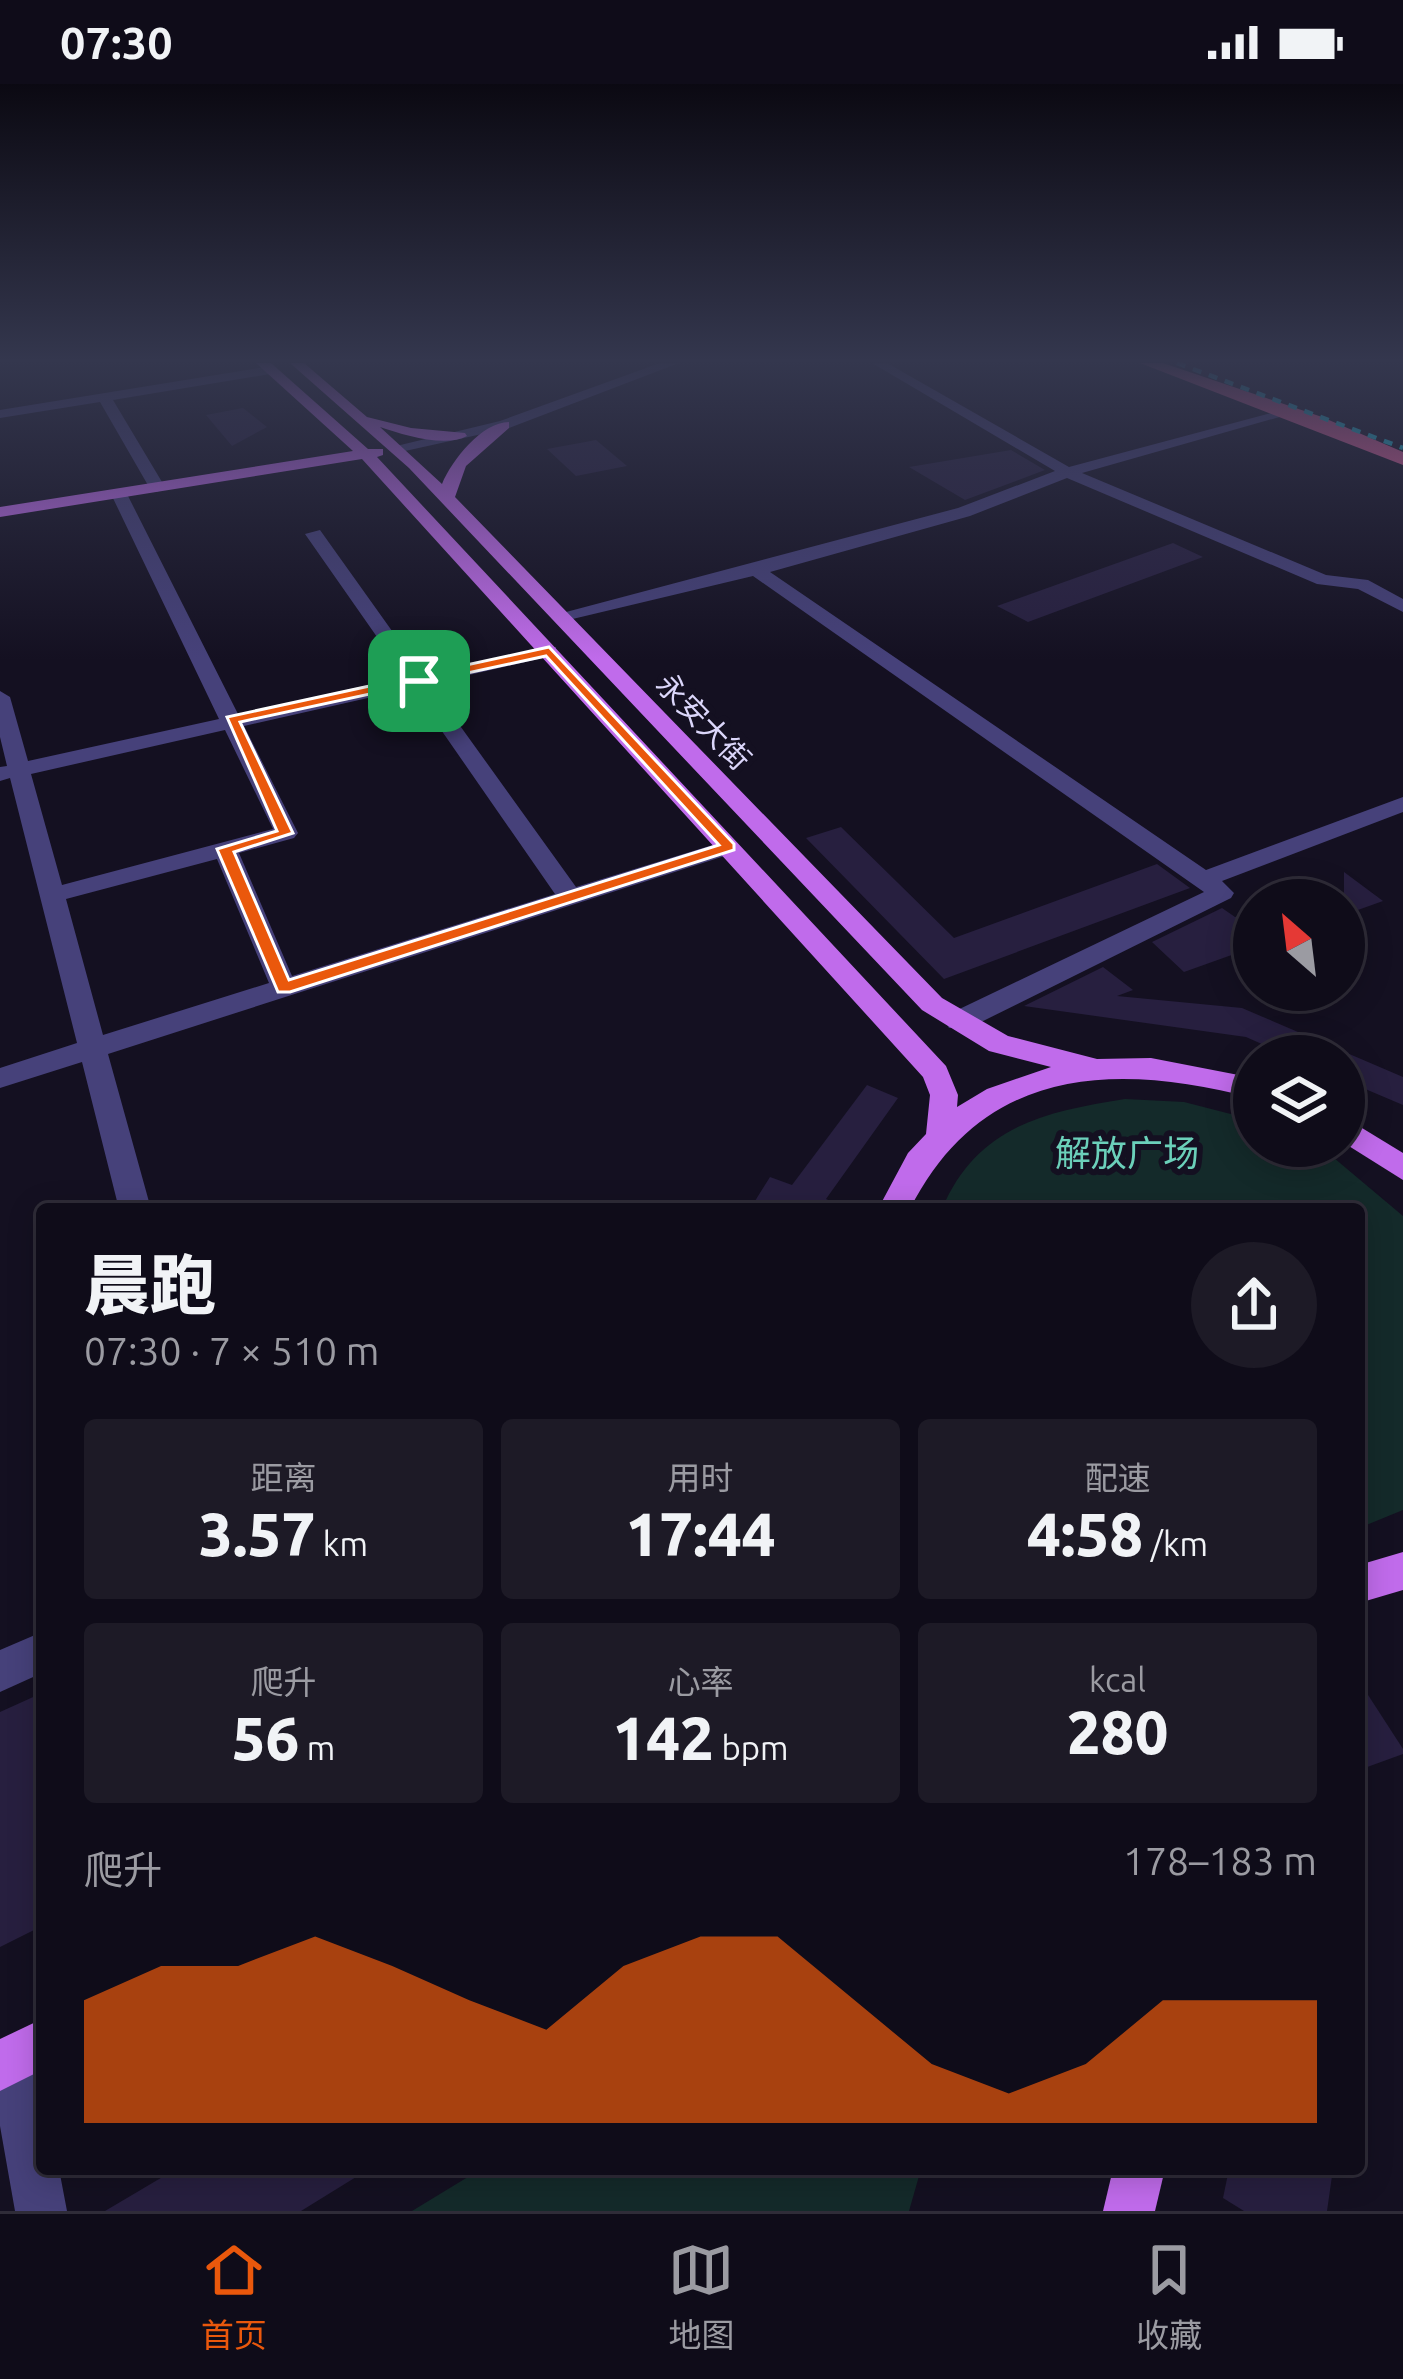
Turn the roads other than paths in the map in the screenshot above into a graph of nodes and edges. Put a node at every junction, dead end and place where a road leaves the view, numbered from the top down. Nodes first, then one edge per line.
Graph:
1 (143, 462) edge
2 (319, 462) edge
3 (372, 462) edge
4 (411, 462) edge
5 (458, 462) edge
6 (1049, 462) edge
7 (1101, 462) edge
8 (1066, 472) junction
9 (158, 488) junction
10 (118, 494) junction
11 (447, 498) junction
12 (0, 512) edge
13 (314, 534) dead end
14 (756, 570) junction
15 (1403, 606) edge
16 (560, 616) junction
17 (549, 651) junction
18 (419, 681) junction
19 (0, 697) edge
20 (232, 720) junction
21 (10, 772) edge
22 (1403, 804) edge
23 (729, 847) junction
24 (225, 849) junction
25 (1203, 880) junction
26 (52, 895) junction
27 (570, 897) junction
28 (284, 988) junction
29 (959, 1021) junction
30 (92, 1049) junction
31 (1096, 1069) junction
32 (0, 1078) edge
33 (1233, 1083) edge
34 (940, 1132) junction
35 (1365, 1142) edge
36 (1403, 1168) edge
37 (133, 1203) edge
38 (897, 1203) edge
39 (1403, 1570) edge
40 (1365, 1582) edge
41 (36, 1655) edge
42 (0, 1671) edge
43 (18, 2056) edge
44 (1138, 2175) edge
45 (41, 2211) edge
46 (1129, 2211) edge

1 - 9 street
2 - 9 main road
3 - 17 main road, 永安大街
4 - 11 main road, 永安大街
5 - 11 main road
6 - 8 street
7 - 8 street
8 - 14 street
8 - 15 street
9 - 10 main road
10 - 12 main road
10 - 20 street
11 - 16 main road, 永安大街
13 - 18 street
14 - 16 street
14 - 25 street
16 - 29 main road, 永安大街
17 - 18 street
17 - 23 main road, 永安大街
18 - 20 street
18 - 27 street
19 - 21 street
20 - 21 street
20 - 24 street
21 - 26 street
22 - 25 street
23 - 27 street
23 - 34 main road, 永安大街
24 - 26 street
24 - 28 street
25 - 29 street
26 - 30 street
27 - 28 street
28 - 30 street
29 - 31 main road, 永安大街
30 - 32 street
30 - 37 street
31 - 33 main road
31 - 34 main road
34 - 38 main road
35 - 36 main road
39 - 40 main road
41 - 42 street
43 - 45 street
44 - 46 main road

